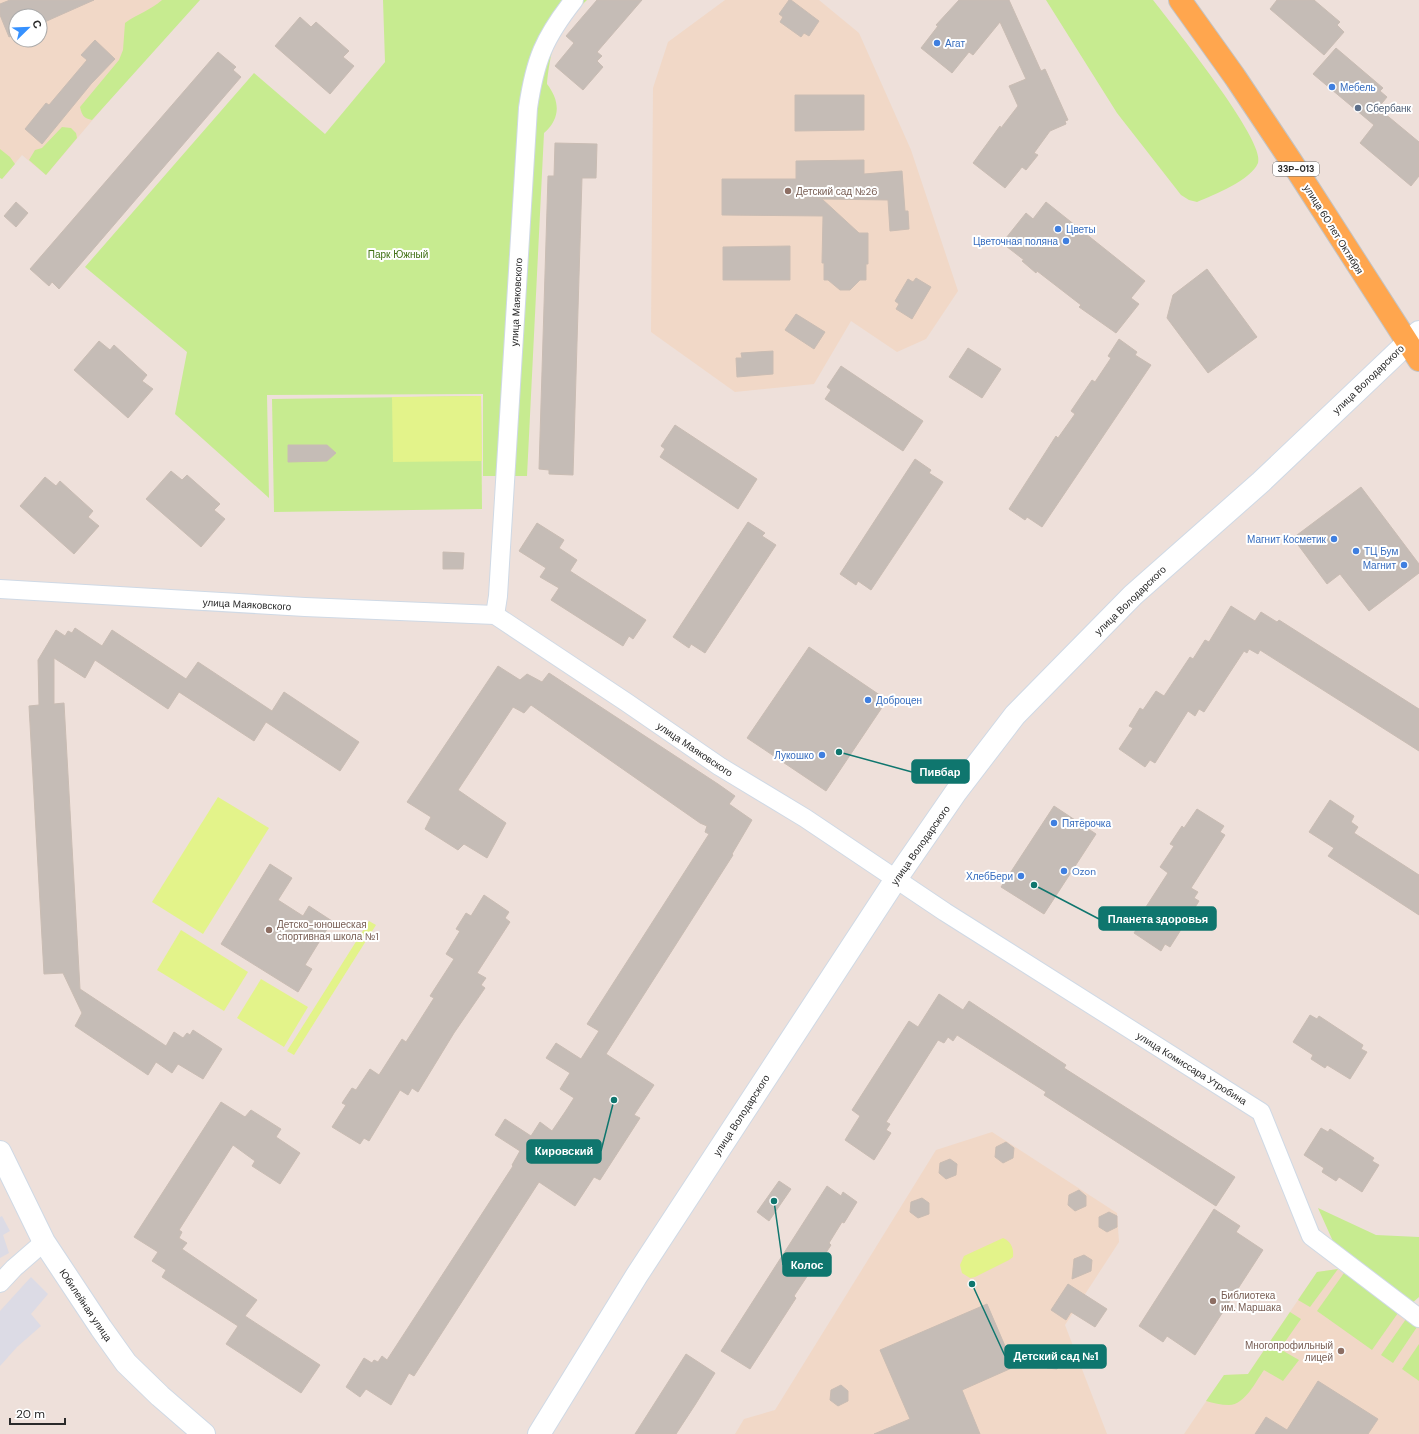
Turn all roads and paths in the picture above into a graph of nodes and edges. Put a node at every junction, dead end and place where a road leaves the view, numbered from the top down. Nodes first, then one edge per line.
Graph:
1 (574, 0) edge
2 (1180, 0) edge
3 (1413, 337) edge
4 (1419, 360) edge
5 (0, 589) edge
6 (495, 616) junction
7 (896, 879) junction
8 (0, 1152) edge
9 (44, 1242) junction
10 (0, 1283) edge
11 (1419, 1318) edge
12 (204, 1434) edge
13 (539, 1434) edge

1 - 6 street, улица Маяковского
2 - 3 main road, улица 60 лет Октября / 33Р-013
3 - 4 main road, улица 60 лет Октября / 33Р-013
3 - 7 street, улица Володарского
5 - 6 street, улица Маяковского
6 - 7 street, улица Маяковского
7 - 11 street, улица Комиссара Утробина
7 - 13 street, улица Володарского
8 - 9 street, Юбилейная улица
9 - 10 street
9 - 12 street, Юбилейная улица

